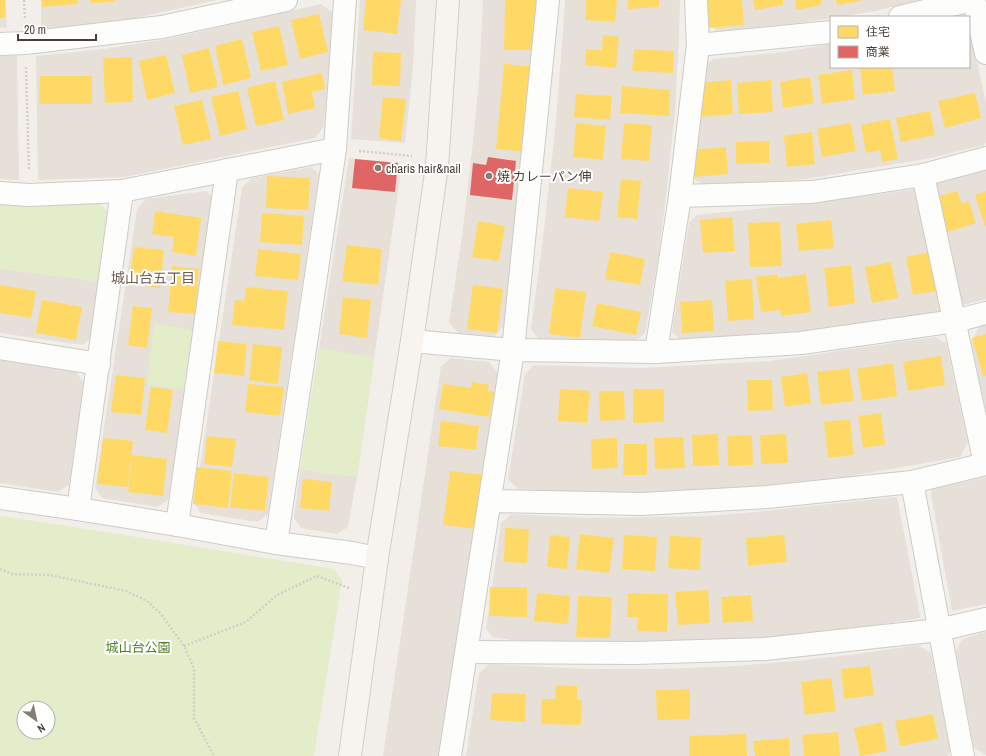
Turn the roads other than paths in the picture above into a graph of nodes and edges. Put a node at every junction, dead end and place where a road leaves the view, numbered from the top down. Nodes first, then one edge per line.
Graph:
1 (286, 0) edge
2 (345, 0) edge
3 (448, 0) edge
4 (548, 0) edge
5 (696, 0) edge
6 (973, 0) edge
7 (904, 16) edge
8 (830, 32) edge
9 (0, 44) edge
10 (698, 45) junction
11 (986, 52) edge
12 (335, 149) junction
13 (986, 158) edge
14 (227, 170) junction
15 (923, 175) junction
16 (122, 191) junction
17 (0, 193) edge
18 (680, 196) junction
19 (986, 313) edge
20 (955, 321) junction
21 (412, 341) junction
22 (0, 348) edge
23 (513, 350) junction
24 (656, 352) junction
25 (99, 364) junction
26 (986, 464) edge
27 (912, 482) junction
28 (0, 498) edge
29 (490, 501) junction
30 (78, 509) junction
31 (177, 525) junction
32 (276, 543) junction
33 (377, 558) junction
34 (986, 619) edge
35 (939, 630) junction
36 (467, 652) junction
37 (350, 756) edge
38 (450, 756) edge
39 (962, 756) edge

1 - 9 street
2 - 12 street
3 - 21 street
4 - 23 street
5 - 10 street
6 - 7 street
6 - 11 street
8 - 10 street
10 - 18 street
12 - 14 street
12 - 32 street
13 - 15 street
14 - 16 street
14 - 31 street
15 - 18 street
15 - 20 street
16 - 17 street
16 - 25 street
18 - 24 street
19 - 20 street
20 - 24 street
20 - 26 street
21 - 23 street
21 - 33 street
22 - 25 street
23 - 24 street
23 - 29 street
25 - 30 street
26 - 27 street
27 - 29 street
27 - 35 street
28 - 30 street
29 - 36 street
30 - 31 street
31 - 32 street
32 - 33 street
33 - 37 street
34 - 35 street
35 - 36 street
35 - 39 street
36 - 38 street

